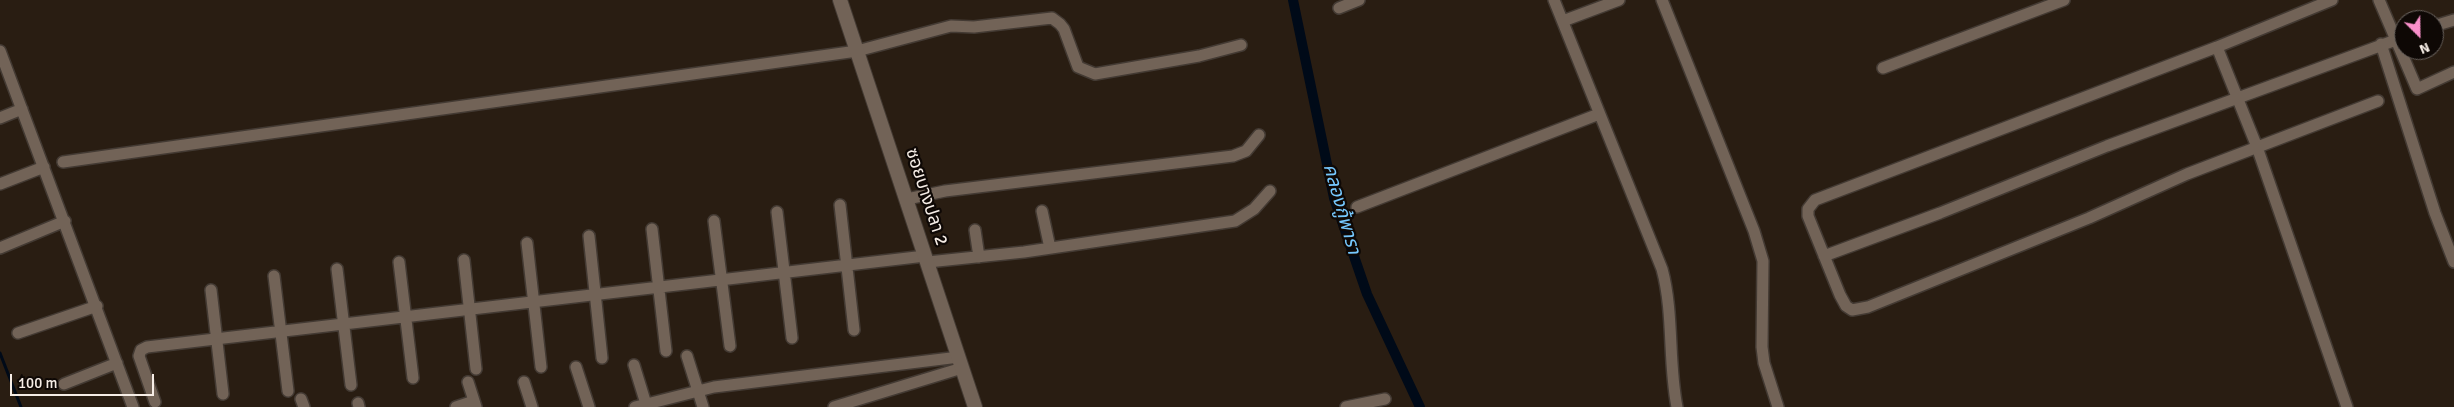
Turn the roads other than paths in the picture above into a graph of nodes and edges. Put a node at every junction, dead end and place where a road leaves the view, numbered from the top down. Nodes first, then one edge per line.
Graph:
1 (840, 0) edge
2 (1359, 0) edge
3 (1554, 0) edge
4 (1619, 0) edge
5 (1662, 0) edge
6 (2064, 0) edge
7 (2332, 0) edge
8 (2378, 0) edge
9 (1339, 8) dead end
10 (1563, 21) junction
11 (2394, 28) edge
12 (2394, 40) edge
13 (2381, 44) junction
14 (1241, 45) dead end
15 (2217, 47) junction
16 (857, 50) junction
17 (0, 52) edge
18 (2407, 60) edge
19 (1883, 68) dead end
20 (2454, 72) edge
21 (2238, 99) junction
22 (2378, 101) dead end
23 (22, 109) junction
24 (1599, 114) junction
25 (0, 118) edge
26 (1259, 135) dead end
27 (2257, 147) junction
28 (63, 162) dead end
29 (44, 167) junction
30 (0, 184) edge
31 (1270, 191) dead end
32 (907, 199) junction
33 (840, 205) dead end
34 (1357, 207) dead end
35 (1042, 211) dead end
36 (777, 212) dead end
37 (65, 221) junction
38 (714, 221) dead end
39 (652, 228) dead end
40 (975, 230) dead end
41 (589, 236) dead end
42 (527, 243) dead end
43 (0, 248) edge
44 (1050, 248) junction
45 (1824, 256) junction
46 (979, 257) junction
47 (927, 259) junction
48 (464, 260) dead end
49 (399, 262) dead end
50 (2454, 262) edge
51 (846, 265) junction
52 (337, 269) dead end
53 (784, 272) junction
54 (274, 276) dead end
55 (720, 280) junction
56 (658, 287) junction
57 (211, 290) dead end
58 (595, 294) junction
59 (532, 302) junction
60 (97, 306) junction
61 (470, 309) junction
62 (406, 316) junction
63 (343, 324) junction
64 (854, 330) dead end
65 (281, 332) junction
66 (18, 333) dead end
67 (792, 338) dead end
68 (216, 339) junction
69 (730, 346) dead end
70 (666, 350) dead end
71 (687, 356) dead end
72 (602, 358) dead end
73 (926, 361) junction
74 (961, 362) junction
75 (117, 363) junction
76 (634, 366) dead end
77 (541, 367) dead end
78 (576, 367) dead end
79 (476, 369) dead end
80 (413, 378) dead end
81 (931, 378) junction
82 (468, 382) dead end
83 (524, 382) dead end
84 (64, 384) dead end
85 (351, 385) dead end
86 (288, 391) dead end
87 (699, 391) junction
88 (223, 394) dead end
89 (1385, 399) dead end
90 (155, 402) dead end
91 (475, 404) edge
92 (640, 405) edge
93 (133, 407) edge
94 (456, 407) edge
95 (532, 407) edge
96 (589, 407) edge
97 (704, 407) edge
98 (834, 407) edge
99 (975, 407) edge
100 (1350, 407) edge
101 (1677, 407) edge
102 (1778, 407) edge
103 (2347, 407) edge

1 - 16 street, ซอยบางปลา 2
2 - 9 street
3 - 10 street
4 - 10 street
5 - 102 street
6 - 19 street
7 - 15 street
8 - 11 street
10 - 24 street
12 - 13 street
13 - 21 street
13 - 50 street
14 - 16 street
15 - 21 street
15 - 45 street
16 - 28 street
16 - 32 street, ซอยบางปลา 2
17 - 23 street
18 - 20 street
21 - 27 street
21 - 45 street
22 - 27 street
23 - 25 street
23 - 29 street
24 - 34 street
24 - 101 street
26 - 32 street
27 - 45 street
27 - 103 street
29 - 30 street
29 - 37 street
31 - 44 street
32 - 47 street, ซอยบางปลา 2
33 - 51 street
35 - 44 street
36 - 53 street
37 - 43 street
37 - 60 street
38 - 55 street
39 - 56 street
40 - 46 street
41 - 58 street
42 - 59 street
44 - 46 street
46 - 47 street
47 - 51 street
47 - 74 street, ซอยบางปลา 2
48 - 61 street
49 - 62 street
51 - 53 street
51 - 64 street
52 - 63 street
53 - 55 street
53 - 67 street
54 - 65 street
55 - 56 street
55 - 69 street
56 - 58 street
56 - 70 street
57 - 68 street
58 - 59 street
58 - 72 street
59 - 61 street
59 - 77 street
60 - 66 street
60 - 75 street
61 - 62 street
61 - 79 street
62 - 63 street
62 - 80 street
63 - 65 street
63 - 85 street
65 - 68 street
65 - 86 street
68 - 88 street
68 - 90 street
71 - 87 street
73 - 74 street
73 - 81 street
73 - 87 street
74 - 81 street
74 - 99 street, ซอยบางปลา 2
75 - 84 street
75 - 93 street
76 - 92 street
78 - 96 street
81 - 98 street
82 - 91 street
83 - 95 street
87 - 92 street
87 - 97 street
89 - 100 street
91 - 94 street

